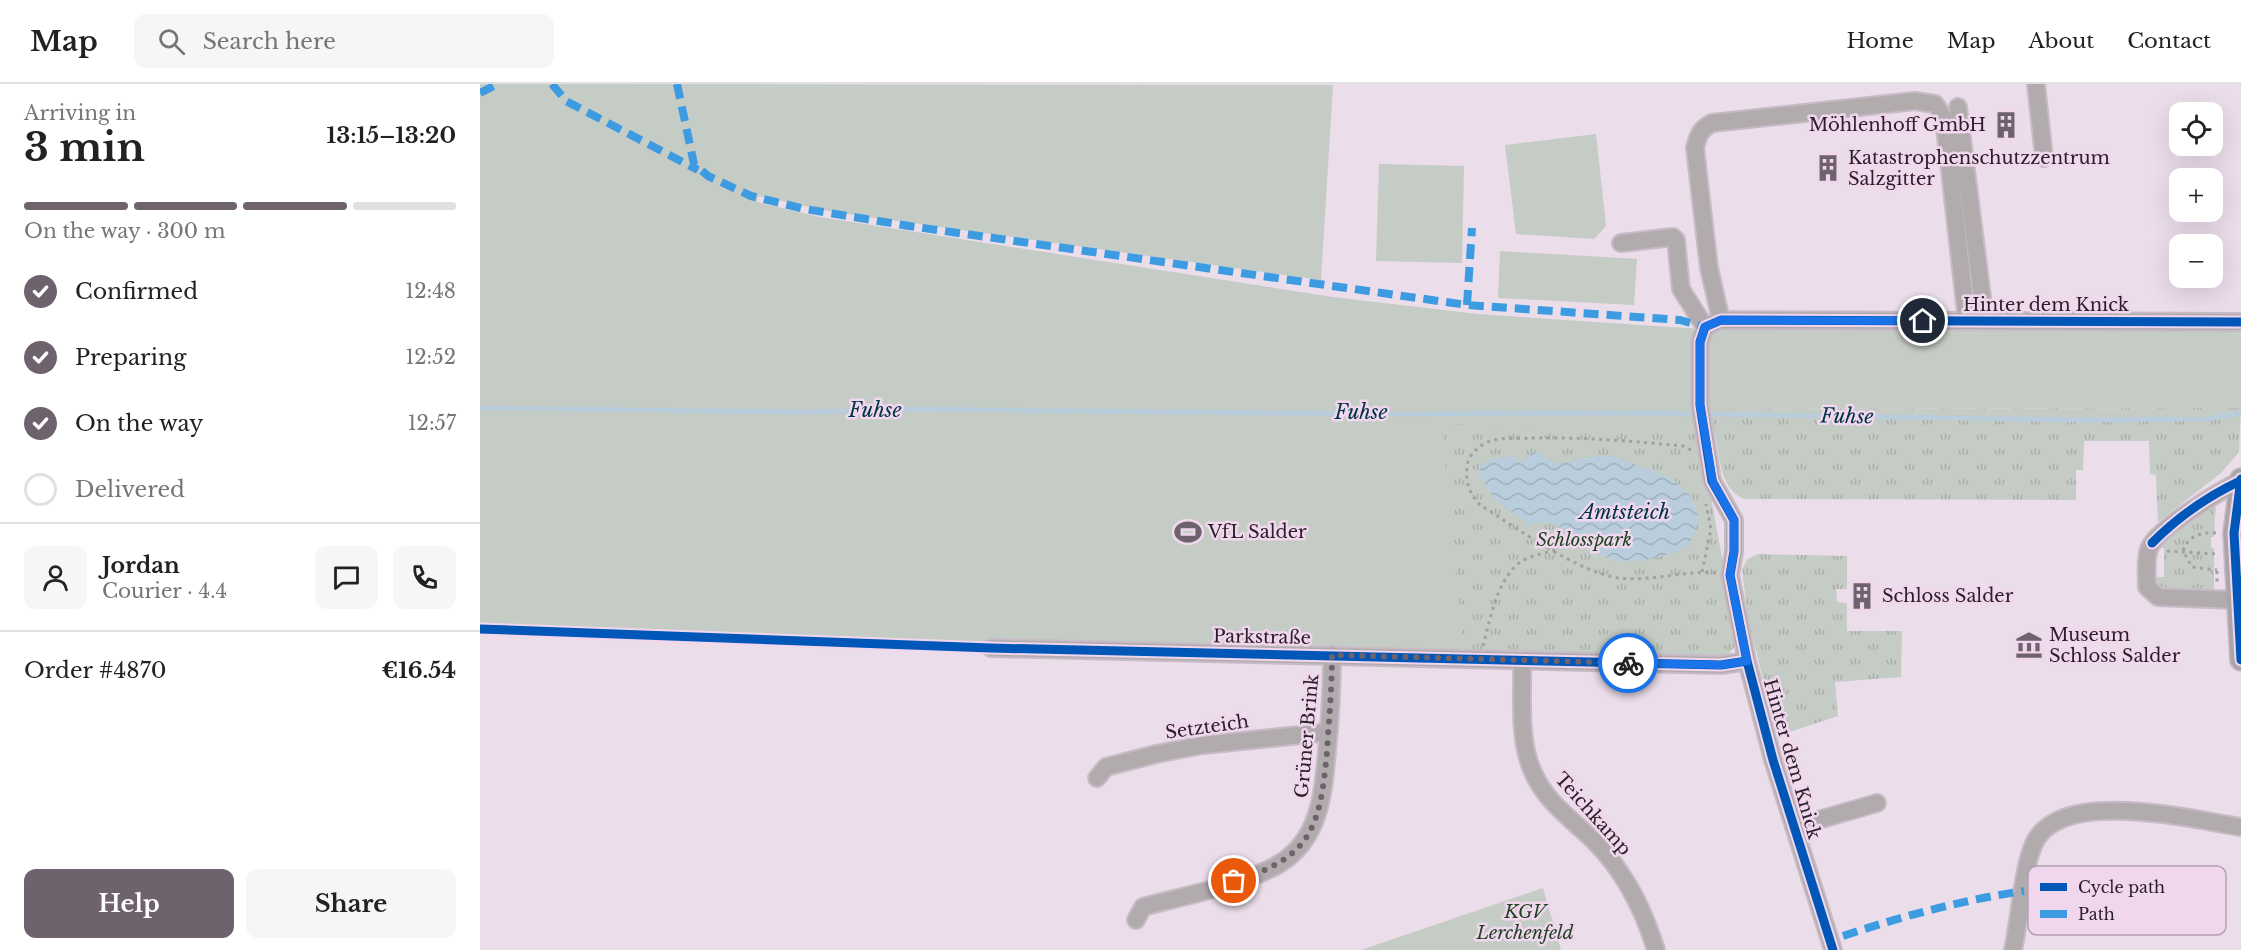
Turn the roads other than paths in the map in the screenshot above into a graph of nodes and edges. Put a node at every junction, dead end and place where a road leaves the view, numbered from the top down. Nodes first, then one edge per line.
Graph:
1 (2036, 84) edge
2 (1958, 107) dead end
3 (2044, 158) dead end
4 (1621, 243) dead end
5 (1721, 320) junction
6 (1967, 321) junction
7 (1985, 321) junction
8 (2241, 322) edge
9 (1705, 327) junction
10 (2241, 480) edge
11 (2236, 600) junction
12 (991, 648) dead end
13 (1332, 655) junction
14 (2241, 660) edge
15 (1522, 661) junction
16 (1747, 661) junction
17 (1329, 732) junction
18 (1097, 778) dead end
19 (1877, 802) dead end
20 (1794, 827) junction
21 (2241, 827) edge
22 (2029, 866) edge
23 (2028, 871) edge
24 (1136, 920) dead end
25 (1656, 950) edge
26 (1833, 950) edge
27 (2013, 950) edge

1 - 3 street
2 - 7 street
4 - 9 street
5 - 6 street, Hinter dem Knick
5 - 6 street
5 - 9 street, Hinter dem Knick
6 - 7 street, Hinter dem Knick
7 - 8 street, Hinter dem Knick
9 - 16 street, Hinter dem Knick
10 - 11 main road
10 - 11 street
11 - 14 main road
12 - 13 street, Parkstraße
13 - 15 street, Parkstraße
13 - 17 street, Grüner Brink
15 - 16 street, Parkstraße
15 - 25 street, Teichkamp
16 - 20 street, Hinter dem Knick
17 - 18 street, Setzteich
17 - 24 street, Grüner Brink
19 - 20 street
20 - 26 street, Hinter dem Knick
21 - 22 street
23 - 27 street

